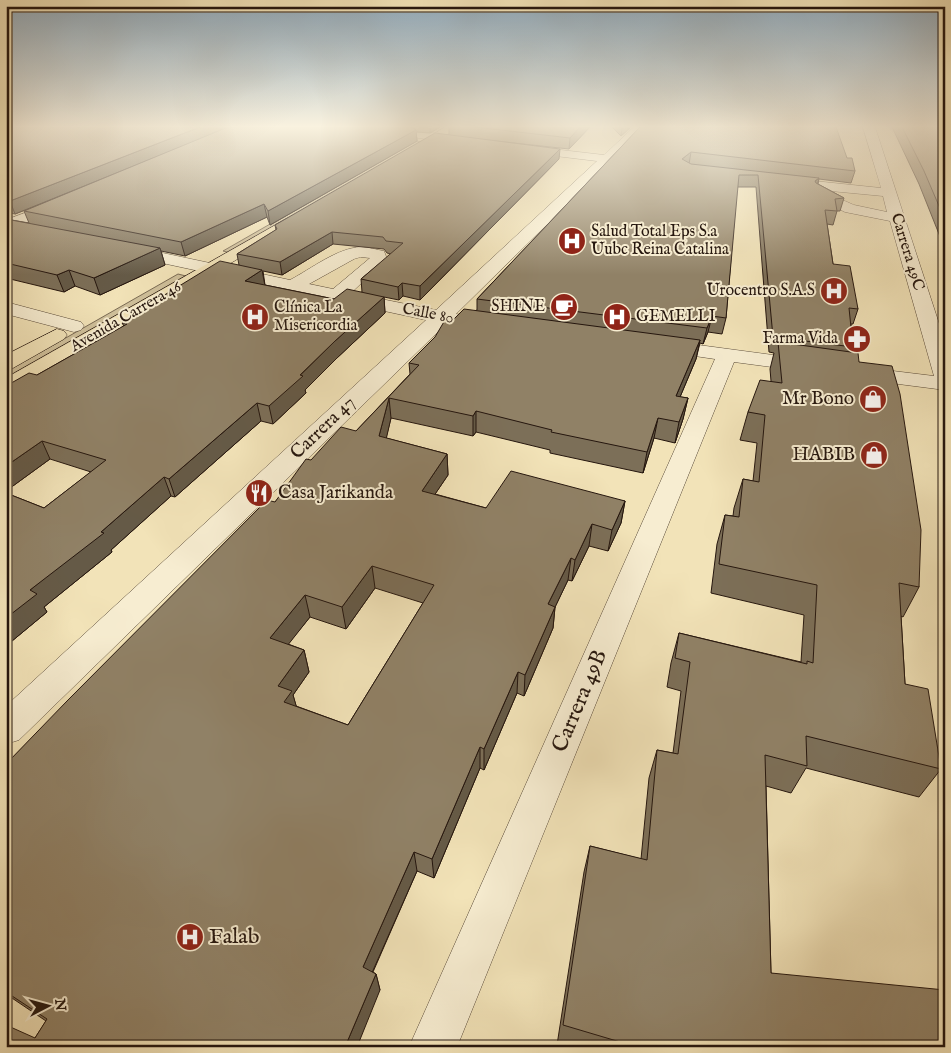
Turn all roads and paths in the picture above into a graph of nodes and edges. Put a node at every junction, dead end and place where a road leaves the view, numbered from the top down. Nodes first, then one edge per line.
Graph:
1 (589, 176) edge
2 (885, 176) edge
3 (774, 180) edge
4 (890, 193) junction
5 (820, 194) edge
6 (69, 200) edge
7 (298, 217) edge
8 (897, 218) junction
9 (6, 226) edge
10 (34, 232) edge
11 (108, 246) edge
12 (210, 259) junction
13 (188, 262) junction
14 (294, 285) junction
15 (337, 295) junction
16 (6, 308) edge
17 (440, 317) junction
18 (74, 326) junction
19 (510, 326) edge
20 (638, 343) edge
21 (727, 355) junction
22 (6, 364) edge
23 (826, 368) edge
24 (846, 371) edge
25 (945, 376) edge
26 (945, 384) edge
27 (6, 387) edge
28 (6, 729) edge
29 (433, 1047) edge

1 - 17 street, Carrera 47
2 - 4 street, Carrera 49C
3 - 4 street
4 - 8 street, Carrera 49C
5 - 8 street
6 - 9 street
7 - 12 main road, Avenida Carrera 46
8 - 25 street, Carrera 49C
9 - 10 street
11 - 13 street, Calle 80
12 - 13 street, Calle 80
12 - 14 street, Calle 80
12 - 27 main road, Avenida Carrera 46
13 - 18 main road, Avenida Carrera 46
14 - 15 street, Calle 80
14 - 15 street
15 - 17 street, Calle 80
16 - 18 street
17 - 19 street, Calle 80
17 - 28 street, Carrera 47
18 - 22 main road, Avenida Carrera 46
20 - 21 street
21 - 23 street
21 - 29 street, Carrera 49B
24 - 26 street

